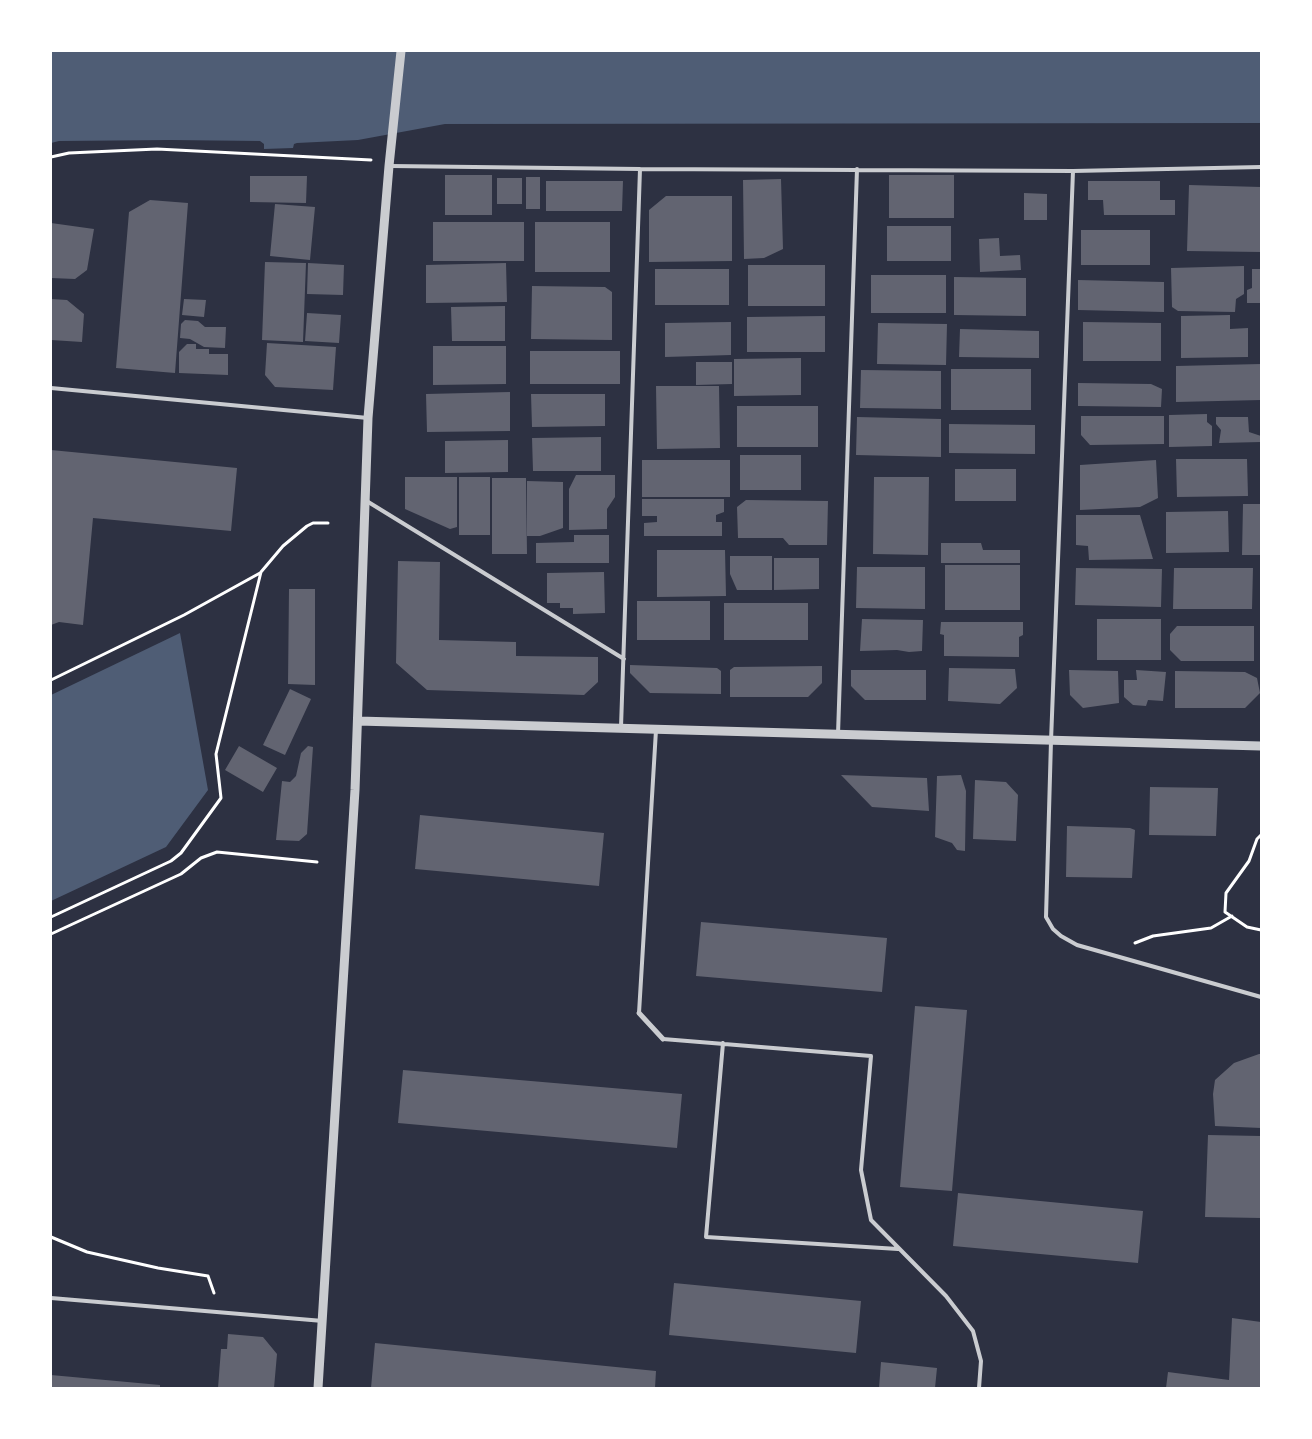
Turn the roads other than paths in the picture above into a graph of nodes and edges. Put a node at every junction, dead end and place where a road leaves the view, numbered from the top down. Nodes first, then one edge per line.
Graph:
1 (401, 51) edge
2 (389, 166) junction
3 (1261, 168) edge
4 (640, 169) junction
5 (857, 169) junction
6 (1073, 171) junction
7 (51, 388) edge
8 (368, 418) junction
9 (365, 500) junction
10 (624, 659) junction
11 (358, 722) junction
12 (621, 729) junction
13 (656, 730) junction
14 (838, 735) junction
15 (1051, 740) junction
16 (1261, 746) edge
17 (1261, 997) edge
18 (639, 1014) joint
19 (663, 1039) joint
20 (723, 1043) junction
21 (898, 1249) junction
22 (51, 1298) edge
23 (323, 1321) junction
24 (318, 1388) edge
25 (979, 1388) edge

1 - 2 street
2 - 4 lane
2 - 8 street
3 - 6 lane
4 - 5 lane
4 - 10 lane
5 - 6 lane
5 - 14 lane
6 - 15 lane
7 - 8 lane
8 - 9 street
9 - 10 lane
9 - 11 street
10 - 12 lane
11 - 12 street
11 - 23 street
12 - 13 street
13 - 14 street
13 - 18 lane
14 - 15 street
15 - 16 street
15 - 17 lane
18 - 19 street
19 - 20 lane
20 - 21 lane
20 - 21 lane
21 - 25 lane
22 - 23 lane
23 - 24 street

